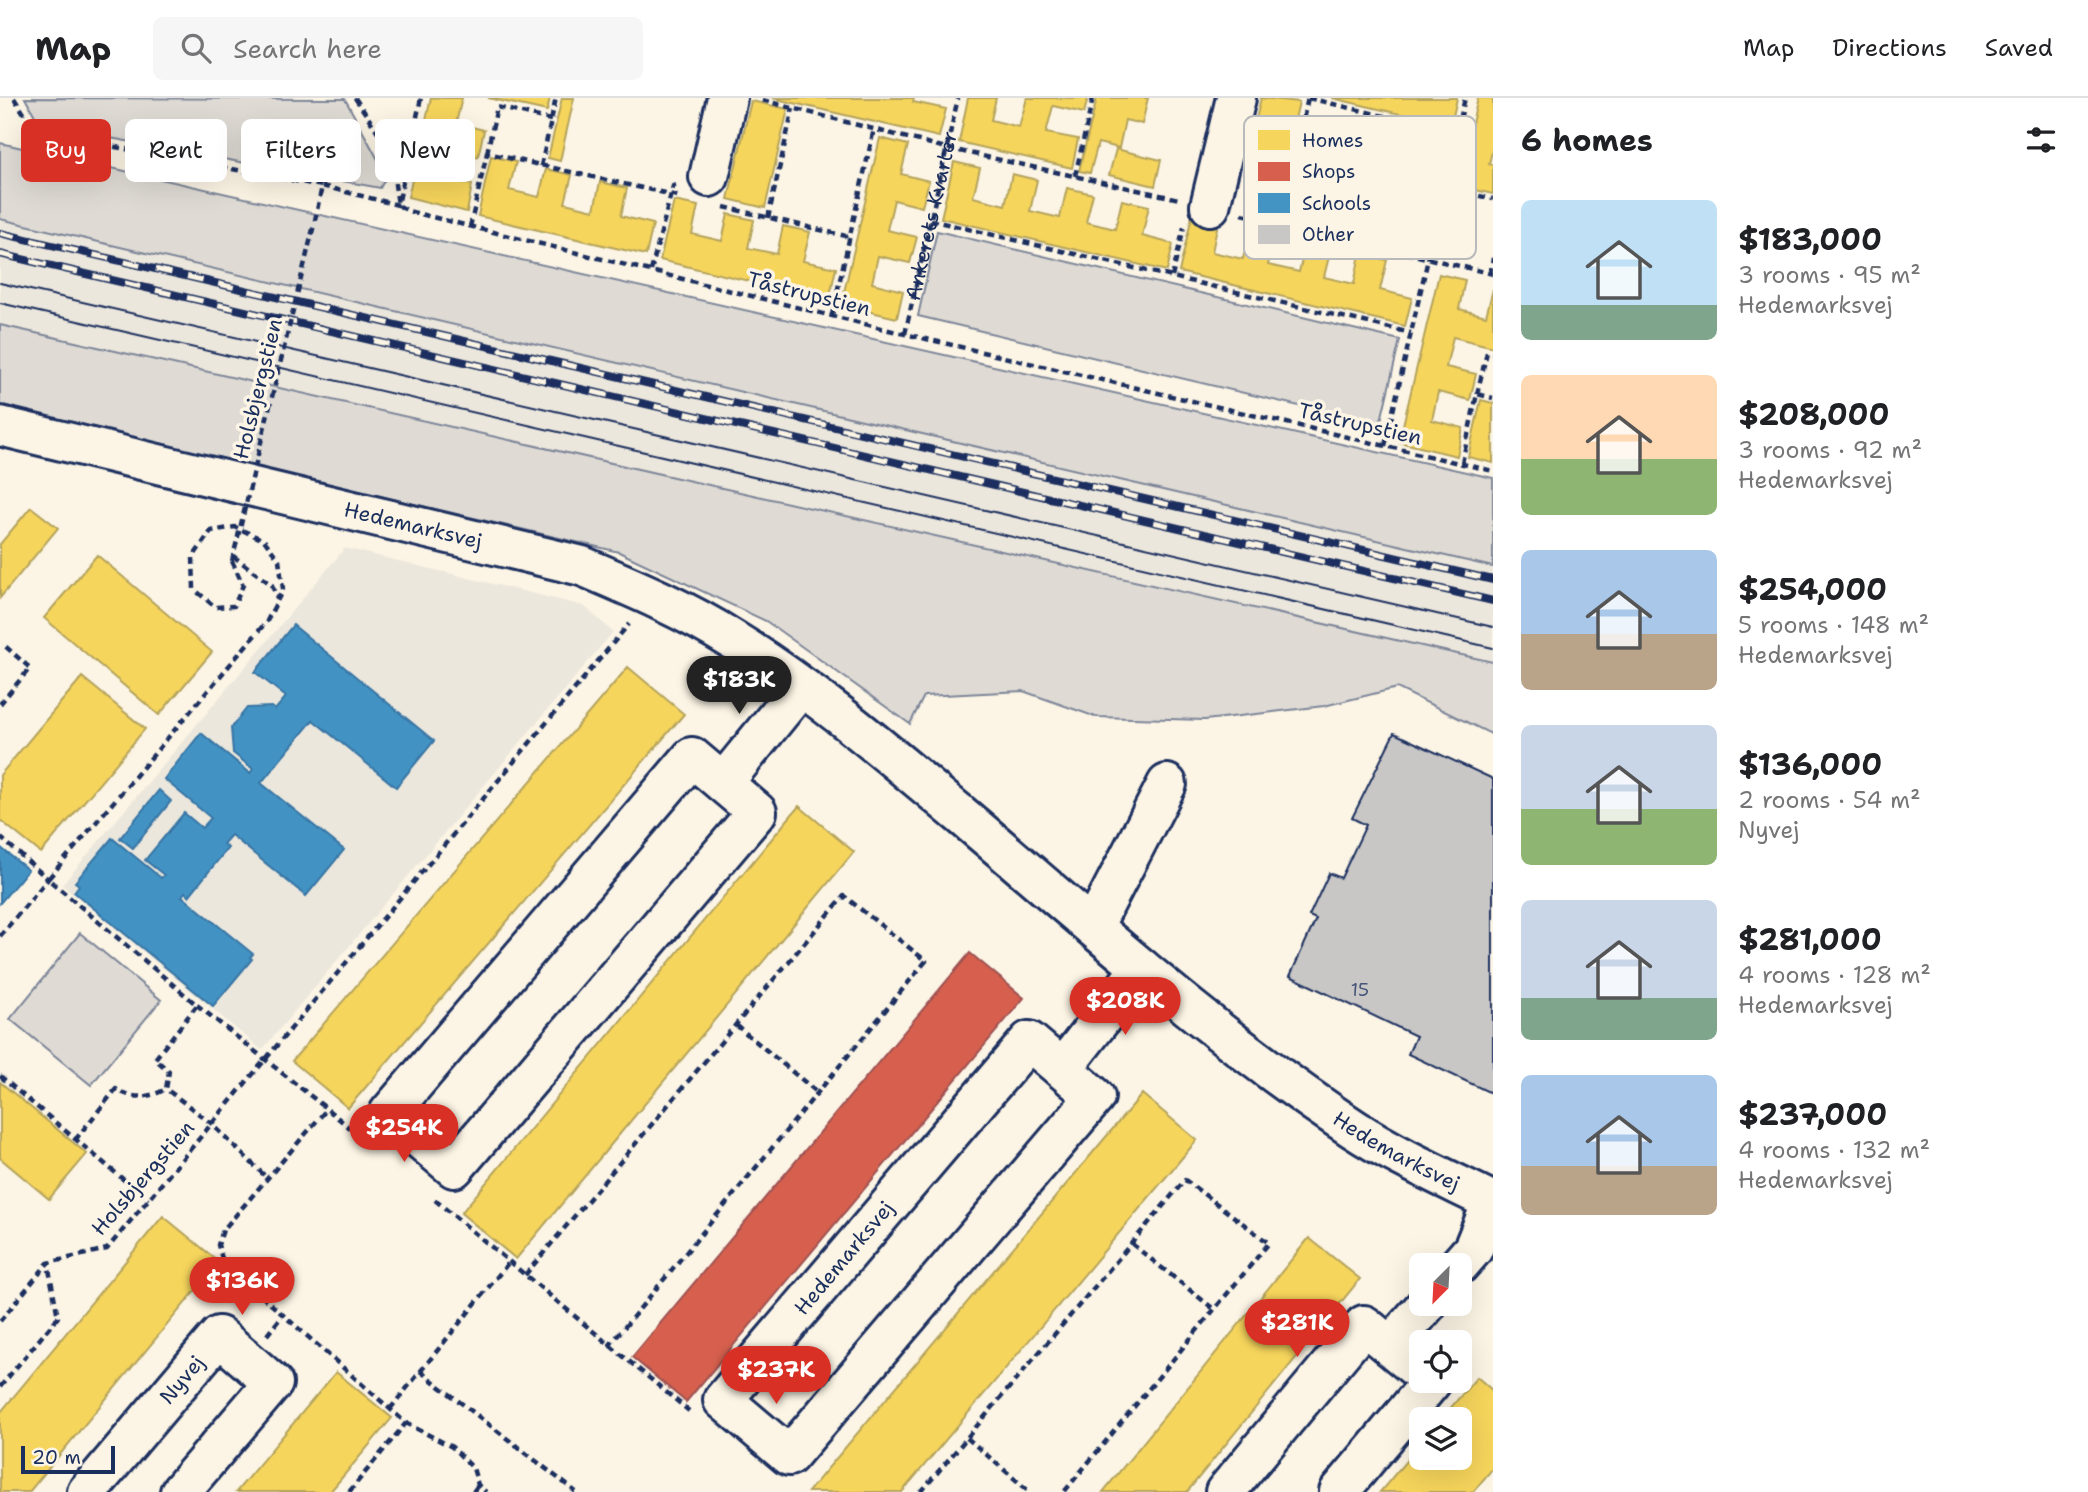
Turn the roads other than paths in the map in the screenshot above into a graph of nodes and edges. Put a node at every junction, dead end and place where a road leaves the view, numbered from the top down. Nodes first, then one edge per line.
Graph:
1 (727, 98) edge
2 (1236, 98) edge
3 (696, 192) road end
4 (1200, 204) road end
5 (0, 426) edge
6 (802, 687) junction
7 (723, 783) junction
8 (1167, 784) dead end
9 (1093, 927) junction
10 (1141, 968) junction
11 (1062, 1069) junction
12 (1492, 1202) edge
13 (1470, 1253) edge
14 (1416, 1316) edge
15 (1390, 1346) junction
16 (1409, 1362) edge
17 (1422, 1393) edge
18 (87, 1492) edge
19 (180, 1492) edge
20 (1225, 1492) edge
21 (1339, 1492) edge

1 - 3 street
2 - 4 street
5 - 6 street, Hedemarksvej
6 - 7 street
6 - 9 street, Hedemarksvej
7 - 7 street
8 - 9 street
9 - 10 street, Hedemarksvej
10 - 11 street
10 - 12 street, Hedemarksvej
11 - 11 street, Hedemarksvej
12 - 13 street, Hedemarksvej
14 - 15 street
15 - 16 street
15 - 20 street
17 - 21 street
18 - 19 street, Nyvej

